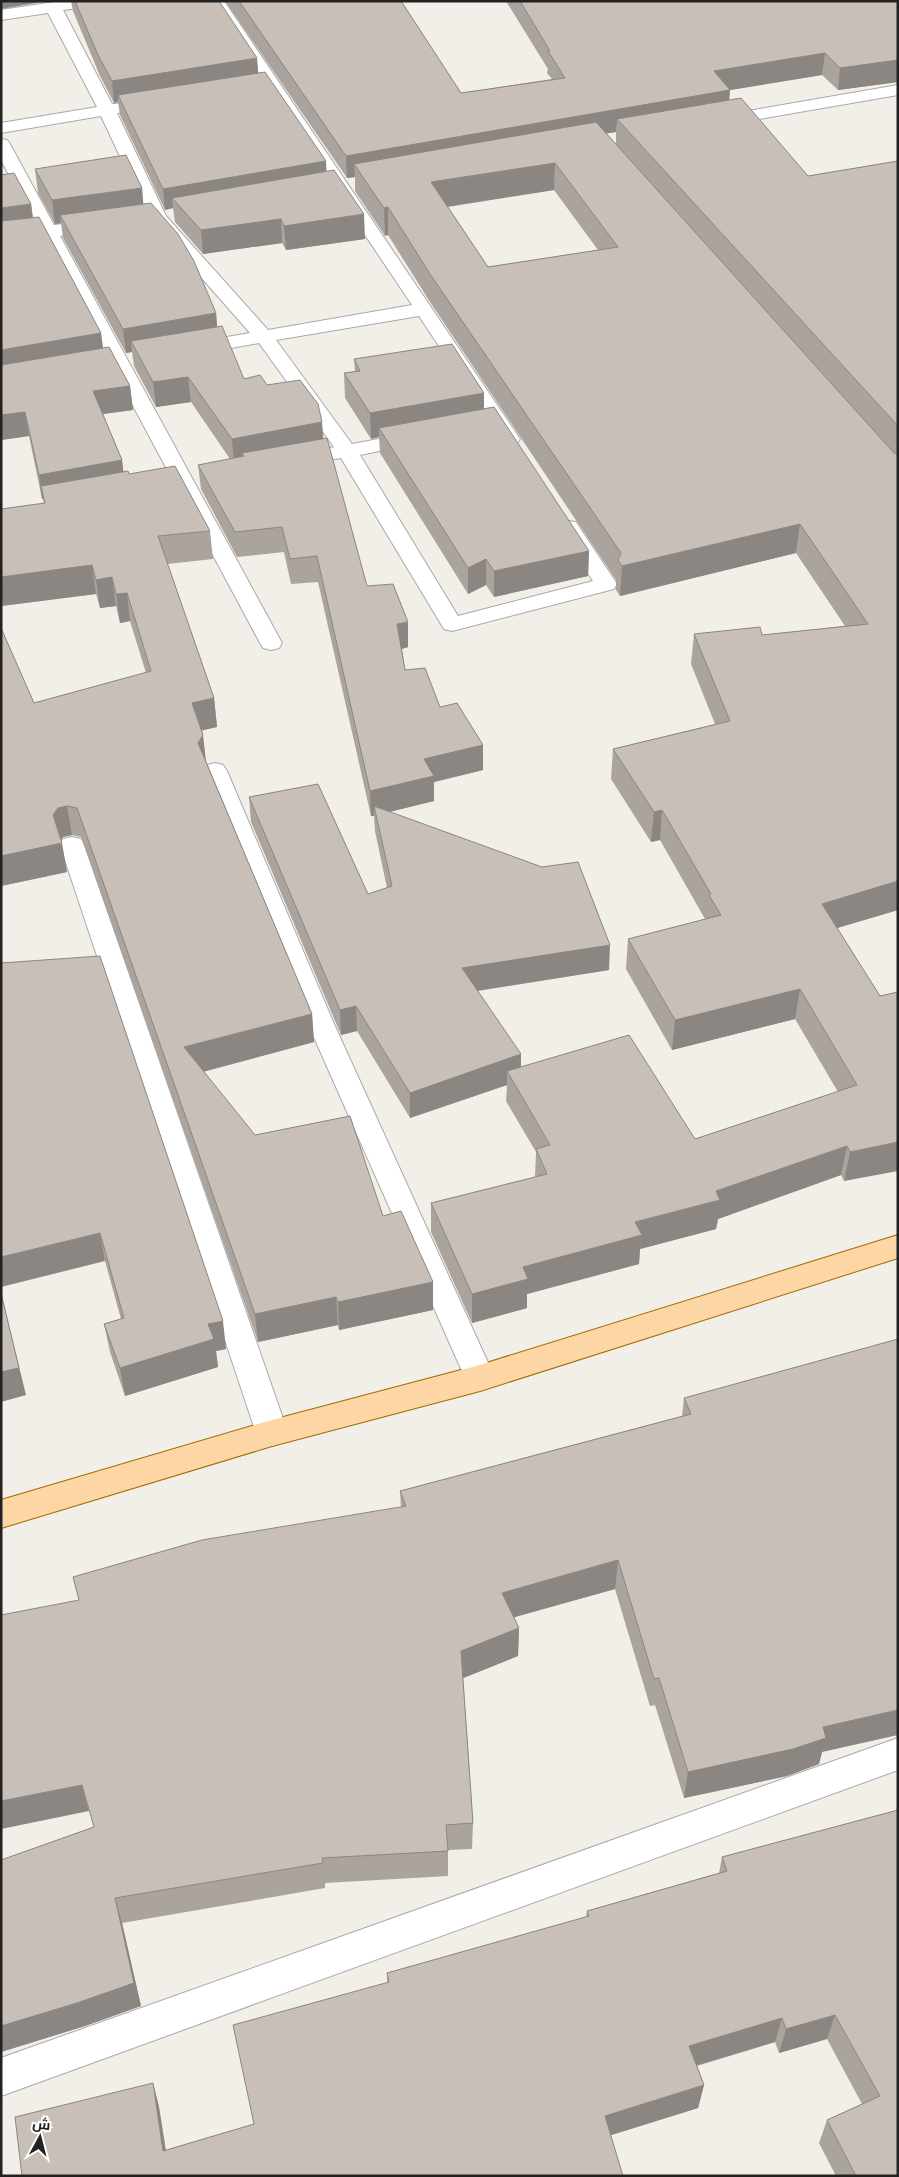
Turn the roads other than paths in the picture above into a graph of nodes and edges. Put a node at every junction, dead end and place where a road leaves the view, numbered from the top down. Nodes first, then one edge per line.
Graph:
1 (94, 1) edge
2 (216, 1) edge
3 (53, 7) junction
4 (1, 15) edge
5 (271, 84) junction
6 (252, 87) edge
7 (898, 90) edge
8 (136, 105) edge
9 (107, 110) junction
10 (705, 123) edge
11 (1, 128) edge
12 (1, 144) edge
13 (359, 182) edge
14 (339, 185) junction
15 (320, 189) edge
16 (177, 215) edge
17 (149, 219) junction
18 (112, 223) edge
19 (48, 231) junction
20 (1, 238) edge
21 (424, 308) junction
22 (264, 337) junction
23 (178, 352) edge
24 (432, 435) edge
25 (347, 451) junction
26 (520, 455) edge
27 (309, 458) edge
28 (558, 511) edge
29 (271, 643) dead end
30 (215, 771) dead end
31 (72, 845) dead end
32 (898, 1246) edge
33 (480, 1378) junction
34 (272, 1433) junction
35 (1, 1514) edge
36 (898, 1754) edge
37 (1, 2078) edge

1 - 3 street
2 - 5 street
3 - 4 street
3 - 9 street
5 - 6 street
5 - 14 street
7 - 10 street
8 - 9 street
9 - 11 street
9 - 17 street
12 - 19 street
13 - 14 street
14 - 15 street
14 - 21 street
16 - 17 street
17 - 22 street
18 - 19 street
19 - 20 street
19 - 29 street
21 - 22 street
21 - 26 street
22 - 23 street
22 - 25 street
24 - 25 street
25 - 27 street
25 - 28 street
30 - 33 street
31 - 34 street
32 - 33 main road
33 - 34 main road
34 - 35 main road
36 - 37 street

